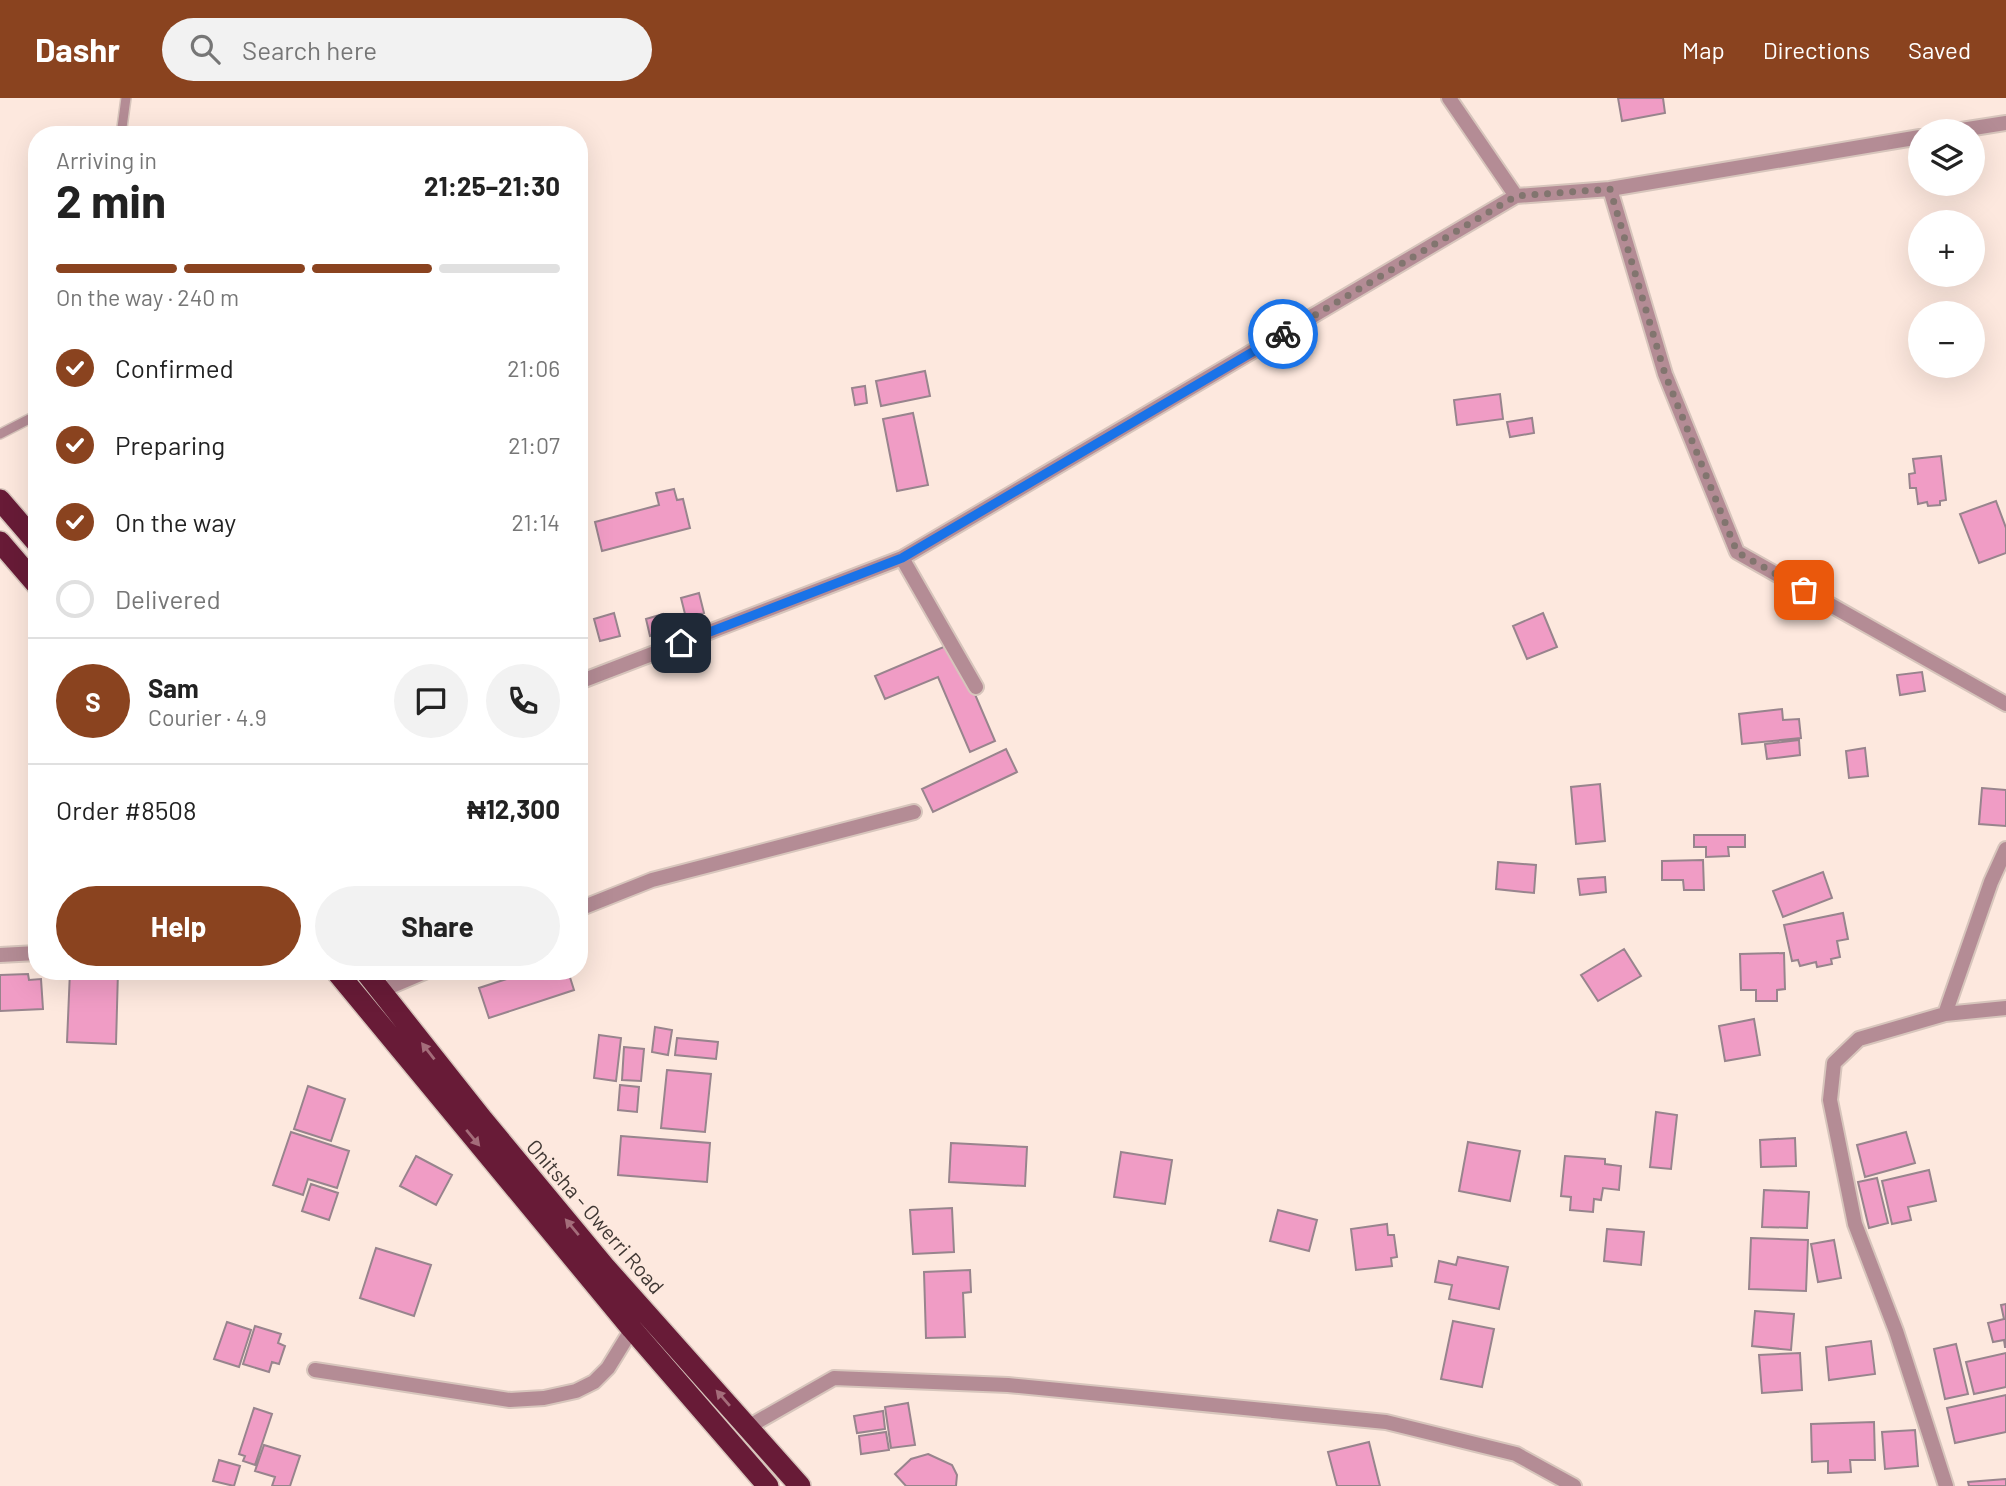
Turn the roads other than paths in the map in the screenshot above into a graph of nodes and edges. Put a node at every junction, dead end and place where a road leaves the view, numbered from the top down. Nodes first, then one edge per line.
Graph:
1 (126, 98) edge
2 (1449, 98) edge
3 (2006, 122) edge
4 (122, 126) edge
5 (1985, 126) edge
6 (1908, 139) edge
7 (1610, 189) junction
8 (1516, 196) junction
9 (28, 420) edge
10 (0, 434) edge
11 (0, 500) edge
12 (28, 533) edge
13 (0, 542) edge
14 (902, 558) junction
15 (28, 575) edge
16 (588, 679) edge
17 (976, 687) dead end
18 (2006, 704) edge
19 (914, 812) dead end
20 (2006, 849) edge
21 (588, 905) edge
22 (28, 953) edge
23 (0, 954) edge
24 (344, 980) edge
25 (372, 980) edge
26 (406, 980) edge
27 (380, 991) junction
28 (2006, 1008) edge
29 (1945, 1014) junction
30 (632, 1329) junction
31 (315, 1370) dead end
32 (747, 1427) junction
33 (768, 1486) edge
34 (800, 1486) edge
35 (1574, 1486) edge
36 (1946, 1486) edge

1 - 4 lane
2 - 8 street
3 - 5 street
6 - 7 street
7 - 8 street
7 - 18 street
8 - 14 street
9 - 10 lane
11 - 12 highway
13 - 15 highway
14 - 16 street
14 - 17 street
19 - 21 street
20 - 29 street
22 - 23 street
24 -> 30 highway, Onitsha - Owerri Road
25 - 27 highway, Onitsha - Owerri Road
26 - 27 street
32 -> 27 highway, Onitsha - Owerri Road
28 - 29 street
29 - 36 street
30 - 31 street
30 - 33 highway, Onitsha - Owerri Road
32 - 34 highway, Onitsha - Owerri Road
32 - 35 street

